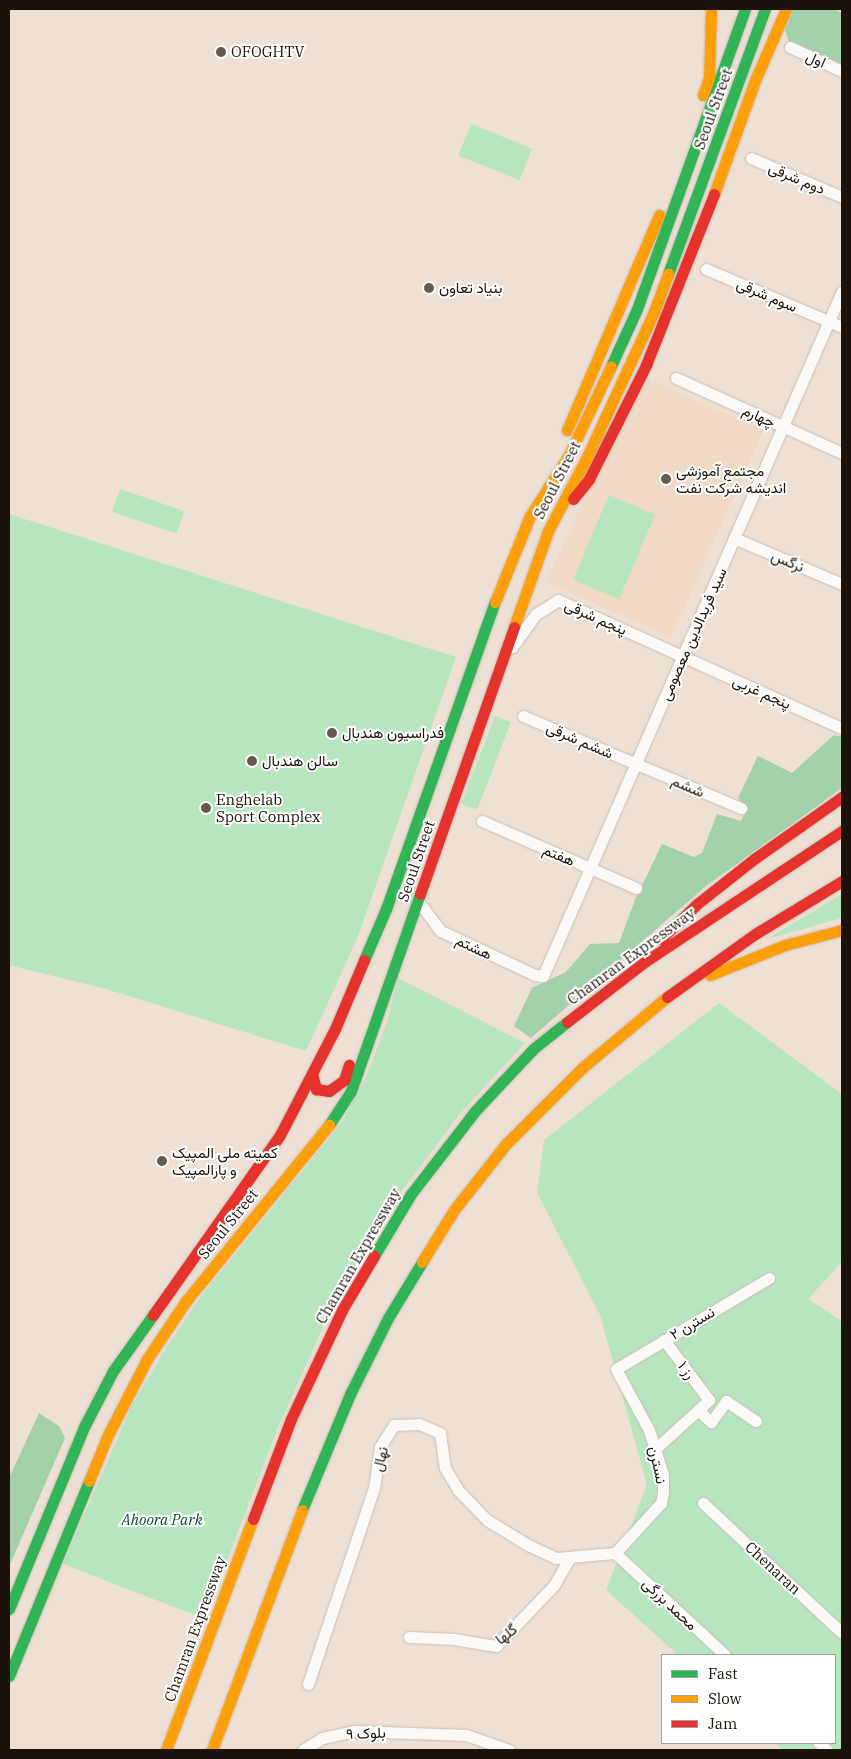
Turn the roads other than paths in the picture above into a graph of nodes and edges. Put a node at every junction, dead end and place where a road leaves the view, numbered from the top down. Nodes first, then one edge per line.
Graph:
1 (711, 9) edge
2 (734, 9) edge
3 (745, 9) edge
4 (765, 9) edge
5 (772, 9) edge
6 (786, 9) edge
7 (790, 47) dead end
8 (842, 71) edge
9 (709, 78) junction
10 (756, 78) junction
11 (751, 158) dead end
12 (842, 197) edge
13 (706, 269) dead end
14 (842, 291) edge
15 (829, 321) junction
16 (842, 326) edge
17 (676, 378) dead end
18 (783, 427) junction
19 (842, 454) edge
20 (530, 516) junction
21 (548, 531) junction
22 (734, 538) junction
23 (842, 584) edge
24 (683, 656) junction
25 (503, 660) junction
26 (524, 716) dead end
27 (842, 728) edge
28 (636, 764) junction
29 (842, 797) edge
30 (741, 808) dead end
31 (482, 821) dead end
32 (842, 831) edge
33 (590, 868) junction
34 (842, 881) edge
35 (636, 888) dead end
36 (418, 901) junction
37 (842, 930) edge
38 (643, 963) junction
39 (543, 976) joint
40 (680, 986) junction
41 (378, 1014) junction
42 (312, 1074) junction
43 (768, 1278) dead end
44 (664, 1340) junction
45 (616, 1369) joint
46 (698, 1410) junction
47 (756, 1421) dead end
48 (655, 1449) junction
49 (703, 1503) dead end
50 (615, 1553) junction
51 (570, 1557) junction
52 (9, 1609) edge
53 (842, 1633) edge
54 (409, 1638) dead end
55 (724, 1654) edge
56 (9, 1676) edge
57 (308, 1684) dead end
58 (166, 1750) edge
59 (212, 1750) edge
60 (303, 1750) edge
61 (509, 1750) edge

1 - 9 main road
2 - 9 main road
3 - 20 main road, Seoul Street
4 - 21 main road, Seoul Street
5 - 10 main road
6 - 10 main road
7 - 8 street, اول
9 - 20 main road
10 - 21 main road
11 - 12 street, دوم شرقی
13 - 15 street, سوم شرقی
14 - 15 street, سید فریدالدین معصومی
15 - 16 street, سوم شرقی
15 - 18 street, سید فریدالدین معصومی
17 - 18 street, چهارم
18 - 19 street, چهارم
18 - 22 street, سید فریدالدین معصومی
20 - 42 main road, Seoul Street
21 - 25 main road, Seoul Street
22 - 23 street, نرگس
22 - 24 street, سید فریدالدین معصومی
24 - 25 street, پنجم شرقی
24 - 27 street, پنجم غربی
24 - 28 street, سید فریدالدین معصومی
25 - 36 main road, Seoul Street
26 - 28 street, ششم شرقی
28 - 30 street, ششم
28 - 33 street, سید فریدالدین معصومی
29 - 38 main road
31 - 33 street, هفتم
32 - 38 main road, Chamran Expressway
33 - 35 street, هفتم
33 - 39 street, سید فریدالدین معصومی
34 - 40 main road
36 - 39 street, هشتم
36 - 41 main road, Seoul Street
37 - 40 main road
38 - 58 main road, Chamran Expressway
40 - 59 main road
41 - 42 main road
41 - 56 main road, Seoul Street
42 - 52 main road, Seoul Street
43 - 44 street, نسترن ۲
44 - 45 street, نسترن ۲
44 - 46 street, رز ۱
45 - 48 street, نسترن
46 - 47 street
46 - 48 street
48 - 50 street, نسترن
49 - 53 street, Chenaran
50 - 51 street, نهال
50 - 55 street, محمد بزرگی
51 - 54 street, گلها
51 - 57 street, نهال
60 - 61 street, بلوک ۹

